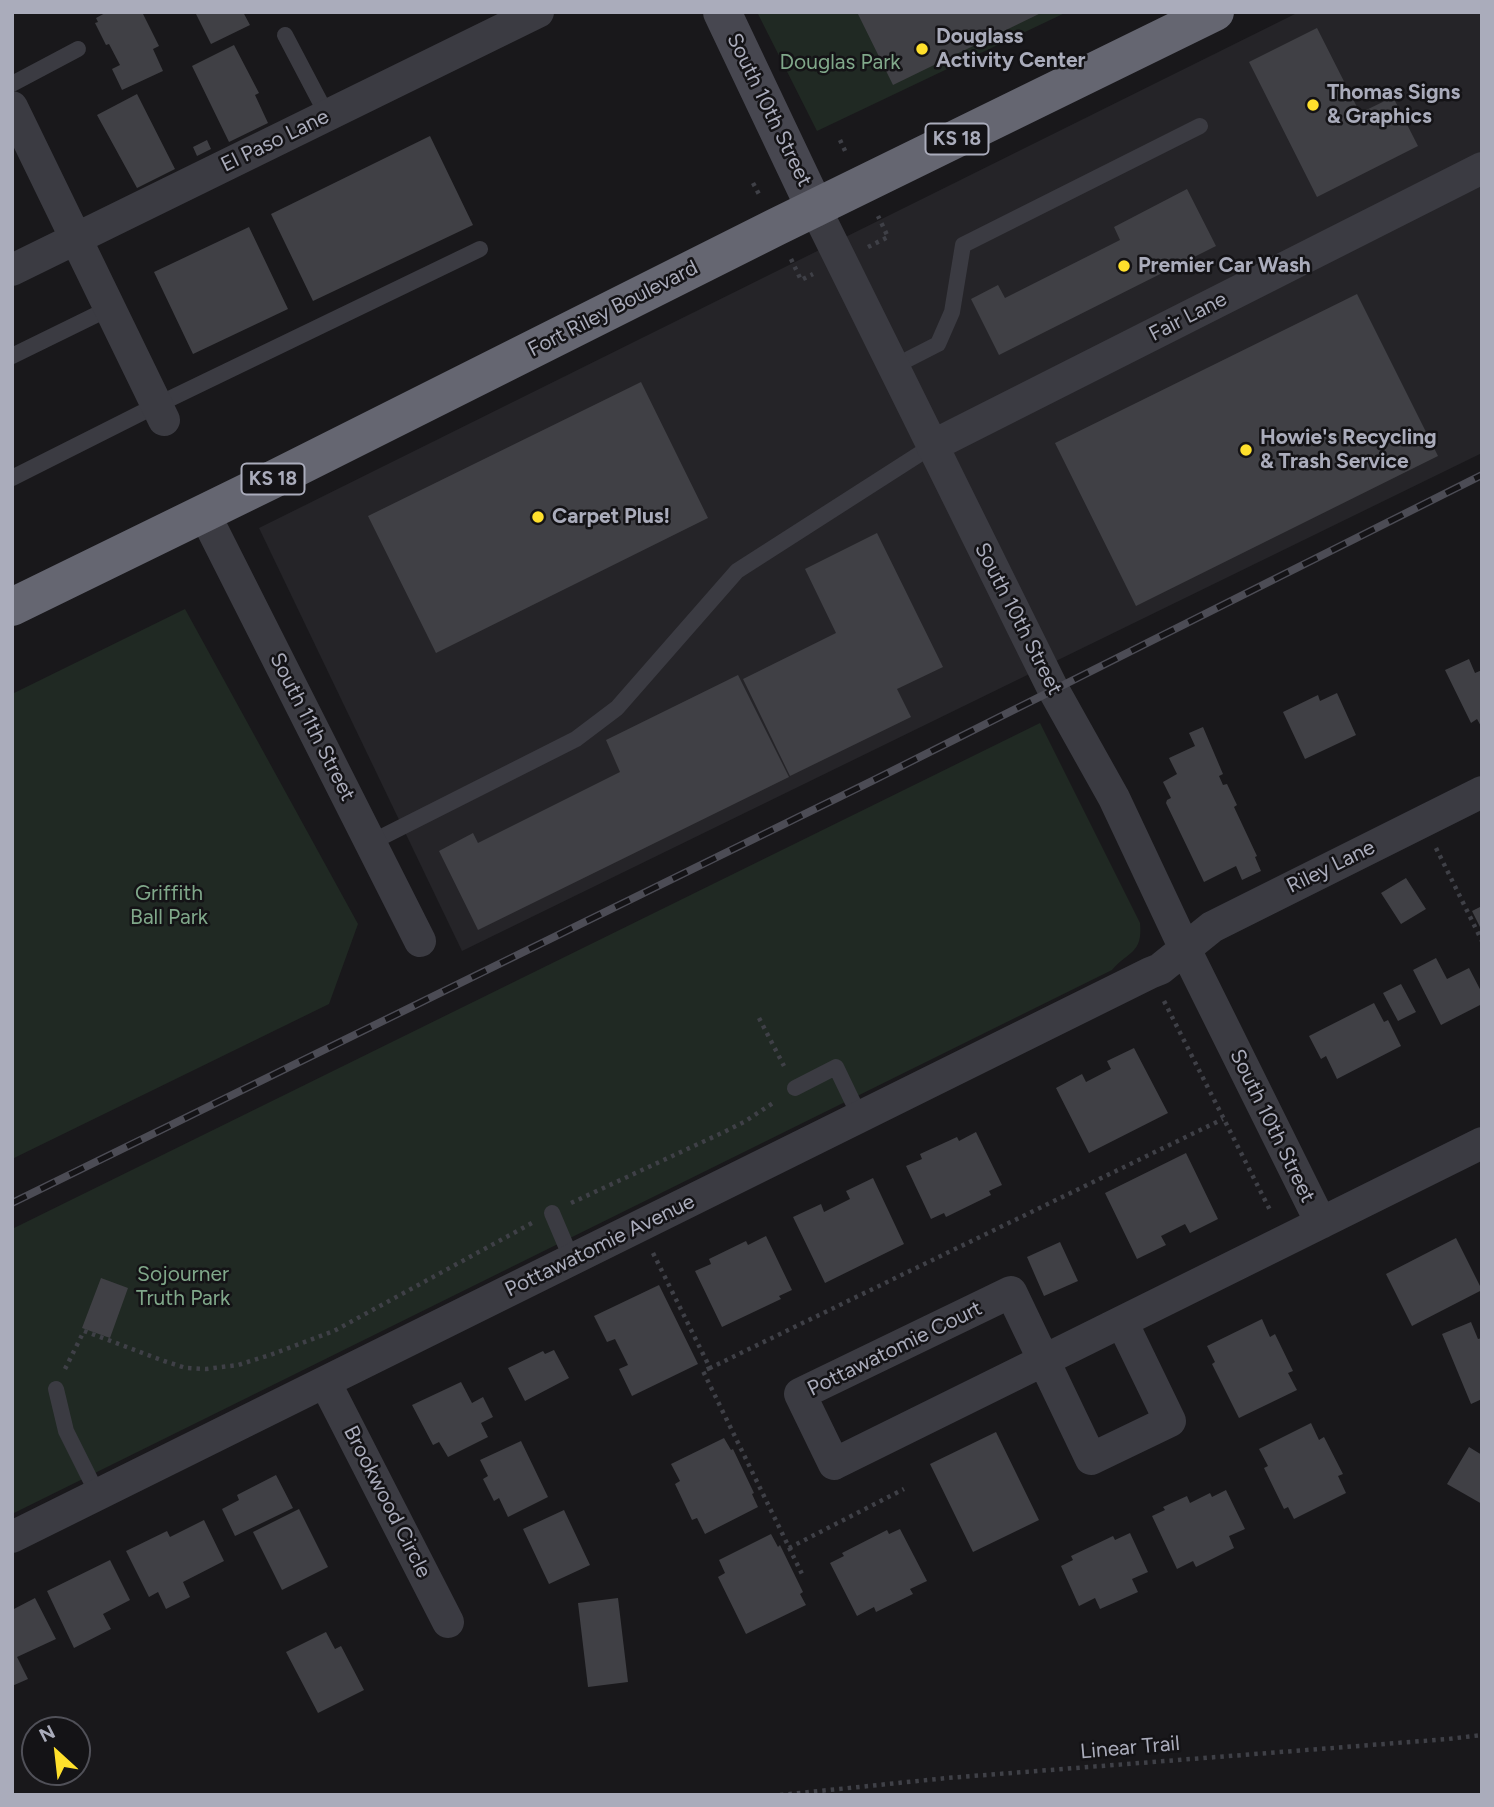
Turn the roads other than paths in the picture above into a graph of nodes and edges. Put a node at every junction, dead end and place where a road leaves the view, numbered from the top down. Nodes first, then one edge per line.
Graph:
1 (538, 12) edge
2 (722, 12) edge
3 (1215, 12) edge
4 (285, 35) dead end
5 (78, 48) dead end
6 (12, 84) edge
7 (12, 107) edge
8 (327, 115) junction
9 (1200, 126) dead end
10 (1482, 169) edge
11 (815, 208) junction
12 (76, 238) junction
13 (480, 249) dead end
14 (12, 270) edge
15 (110, 308) junction
16 (12, 356) edge
17 (893, 367) junction
18 (161, 412) junction
19 (932, 446) junction
20 (12, 478) edge
21 (204, 513) junction
22 (12, 607) edge
23 (1482, 792) edge
24 (370, 843) junction
25 (420, 941) dead end
26 (1185, 948) junction
27 (794, 1088) road end
28 (860, 1117) junction
29 (1482, 1143) edge
30 (552, 1213) road end
31 (1321, 1223) junction
32 (572, 1260) junction
33 (1122, 1322) junction
34 (1044, 1360) junction
35 (325, 1382) junction
36 (55, 1389) road end
37 (98, 1495) junction
38 (12, 1537) edge
39 (448, 1622) dead end

1 - 8 street, El Paso Lane
2 - 11 street, South 10th Street
3 - 11 highway, Fort Riley Boulevard / KS 18
4 - 8 lane
5 - 6 lane
7 - 12 street
8 - 12 street, El Paso Lane
9 - 17 lane
10 - 19 street, Fair Lane
11 - 17 street, South 10th Street
11 - 21 highway, Fort Riley Boulevard / KS 18
12 - 14 street, El Paso Lane
12 - 15 street
13 - 18 lane
15 - 16 lane
15 - 18 street
17 - 19 street, South 10th Street
18 - 20 lane
19 - 24 lane
19 - 26 street, South 10th Street
21 - 22 highway, Fort Riley Boulevard / KS 18
21 - 24 street, South 11th Street
23 - 26 street, Riley Lane
24 - 25 street, South 11th Street
26 - 28 street, Pottawatomie Avenue
26 - 31 street, South 10th Street
27 - 28 lane
28 - 32 street, Pottawatomie Avenue
29 - 31 street
30 - 32 lane
31 - 33 street, Pottawatomie Court
32 - 35 street, Pottawatomie Avenue
33 - 34 street, Pottawatomie Court
33 - 34 street, Pottawatomie Court
34 - 34 street, Pottawatomie Court
35 - 37 street, Pottawatomie Avenue
35 - 39 street, Brookwood Circle
36 - 37 lane
37 - 38 street, Pottawatomie Avenue

